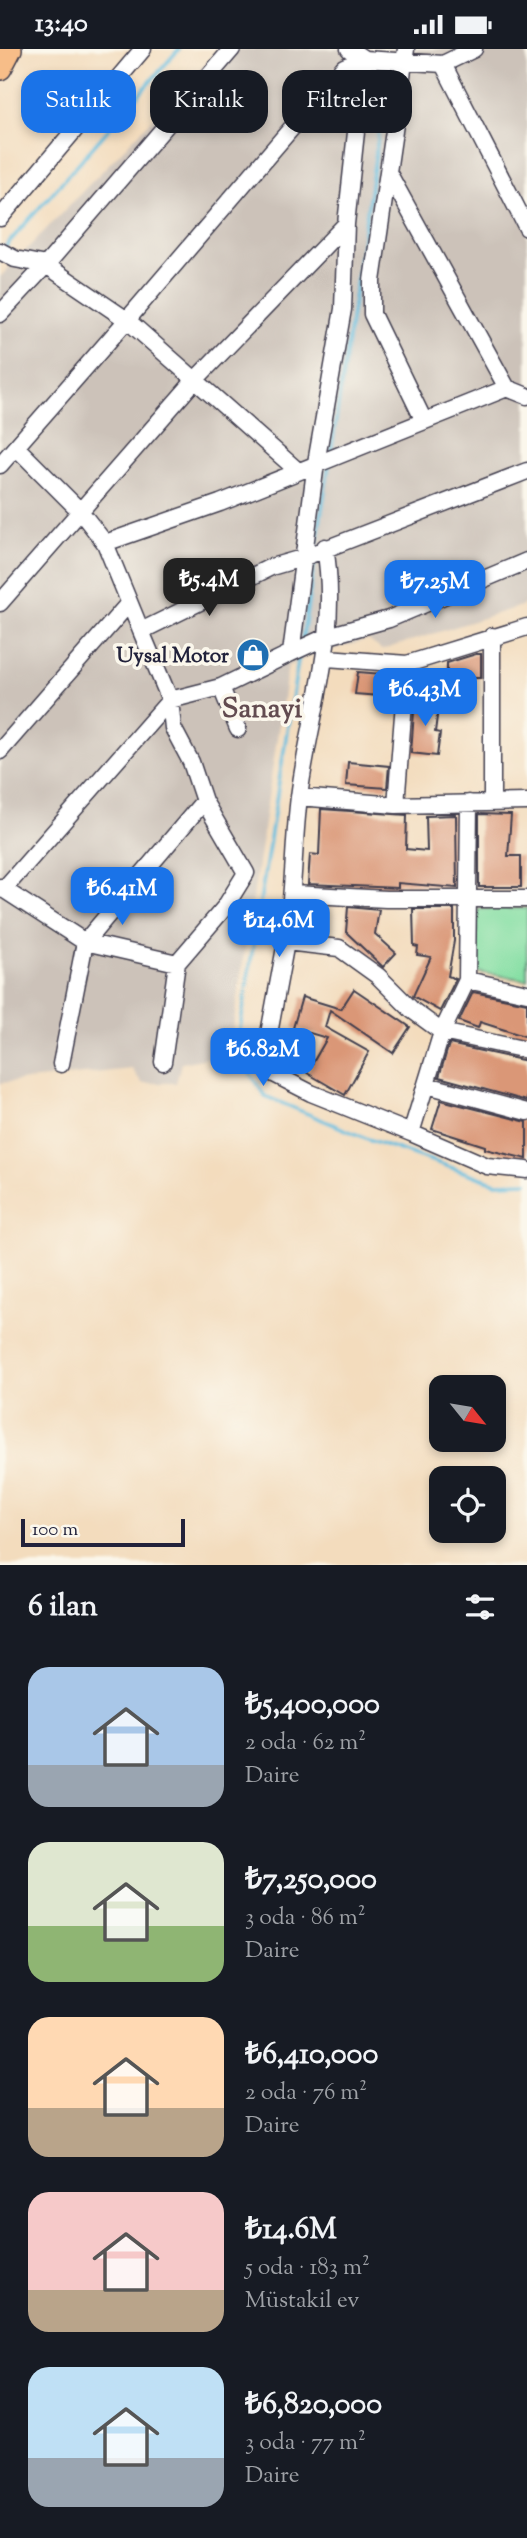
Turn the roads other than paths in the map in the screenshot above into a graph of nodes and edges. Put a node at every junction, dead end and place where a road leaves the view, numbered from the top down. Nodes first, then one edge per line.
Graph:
1 (10, 49) edge
2 (143, 49) edge
3 (232, 49) edge
4 (348, 49) edge
5 (474, 49) edge
6 (403, 57) edge
7 (367, 59) junction
8 (443, 64) junction
9 (0, 68) edge
10 (388, 172) junction
11 (0, 218) edge
12 (346, 224) junction
13 (527, 228) edge
14 (0, 251) edge
15 (46, 265) junction
16 (0, 314) edge
17 (127, 320) junction
18 (195, 380) junction
19 (507, 387) junction
20 (527, 396) edge
21 (424, 421) junction
22 (16, 447) junction
23 (317, 463) junction
24 (0, 465) edge
25 (298, 471) junction
26 (527, 471) edge
27 (80, 511) junction
28 (105, 543) junction
29 (324, 548) junction
30 (303, 558) junction
31 (527, 561) edge
32 (0, 603) edge
33 (129, 603) junction
34 (527, 627) edge
35 (141, 631) junction
36 (492, 636) junction
37 (327, 637) junction
38 (292, 652) junction
39 (327, 659) junction
40 (407, 664) junction
41 (221, 687) junction
42 (170, 700) junction
43 (238, 729) dead end
44 (0, 751) edge
45 (299, 797) junction
46 (204, 801) junction
47 (492, 801) junction
48 (527, 802) edge
49 (469, 803) junction
50 (396, 804) junction
51 (2, 889) edge
52 (294, 894) junction
53 (469, 898) junction
54 (527, 899) edge
55 (85, 942) junction
56 (286, 942) junction
57 (177, 963) junction
58 (467, 980) junction
59 (527, 993) edge
60 (442, 1032) junction
61 (527, 1050) edge
62 (163, 1062) dead end
63 (61, 1064) dead end
64 (427, 1085) junction
65 (527, 1112) edge
66 (411, 1133) junction
67 (527, 1170) edge

1 - 9 highway
2 - 11 street
3 - 15 street
4 - 7 street
5 - 8 street
6 - 7 street
6 - 8 street
6 - 10 street
7 - 12 street
7 - 17 street
8 - 13 street
10 - 19 street
10 - 21 street
12 - 18 street
12 - 23 street
14 - 15 street
15 - 16 street
15 - 17 street
17 - 18 street
17 - 22 street
18 - 25 street
18 - 27 street
19 - 20 street
19 - 21 street
21 - 23 street
22 - 24 street
22 - 27 street
23 - 25 street
23 - 30 street
25 - 28 street
26 - 29 street
27 - 28 street
27 - 32 street
28 - 33 street
29 - 30 street
29 - 37 street
30 - 35 street
30 - 38 street
31 - 37 street
33 - 35 street
33 - 44 street
34 - 36 street
35 - 42 street
36 - 40 street
36 - 47 street
37 - 38 street
37 - 39 street
38 - 41 street
39 - 40 street
39 - 45 street
40 - 50 street
41 - 42 street
41 - 43 street
42 - 46 street
42 - 51 street
45 - 50 street
45 - 52 street
46 - 55 street
46 - 57 street
47 - 48 street
47 - 49 street
49 - 50 street
49 - 53 street
51 - 55 street
52 - 53 street
52 - 56 street
53 - 54 street
53 - 58 street
55 - 57 street
55 - 63 street
56 - 60 street
56 - 66 street
57 - 62 street
58 - 59 street
58 - 60 street
60 - 61 street
60 - 64 street
64 - 65 street
64 - 66 street
66 - 67 street

